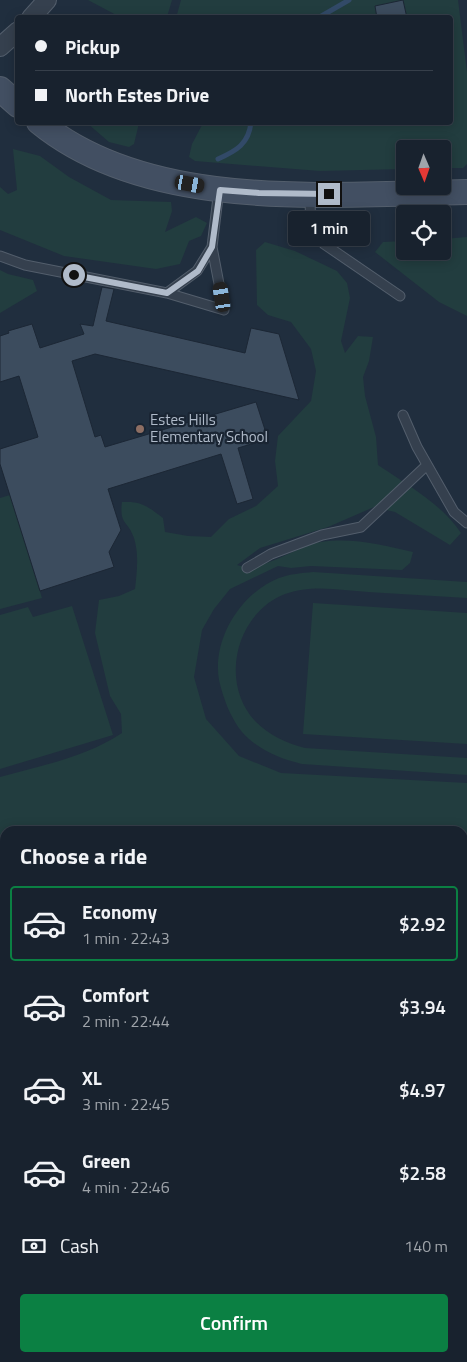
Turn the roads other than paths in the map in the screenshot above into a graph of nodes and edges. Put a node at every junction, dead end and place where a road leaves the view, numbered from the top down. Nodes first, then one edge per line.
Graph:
1 (47, 0) edge
2 (34, 15) edge
3 (15, 34) edge
4 (0, 47) edge
5 (0, 88) edge
6 (15, 102) edge
7 (43, 125) edge
8 (220, 190) junction
9 (467, 192) edge
10 (310, 194) junction
11 (212, 247) junction
12 (0, 256) edge
13 (167, 293) junction
14 (400, 296) dead end
15 (403, 415) dead end
16 (427, 465) junction
17 (467, 523) edge
18 (247, 568) dead end

1 - 2 street
3 - 4 street
5 - 6 main road
7 - 8 main road
8 - 10 main road
8 - 11 lane
9 - 10 main road
10 - 14 lane
11 - 13 lane
11 - 13 lane
12 - 13 lane
15 - 16 lane
16 - 17 lane
16 - 18 lane

